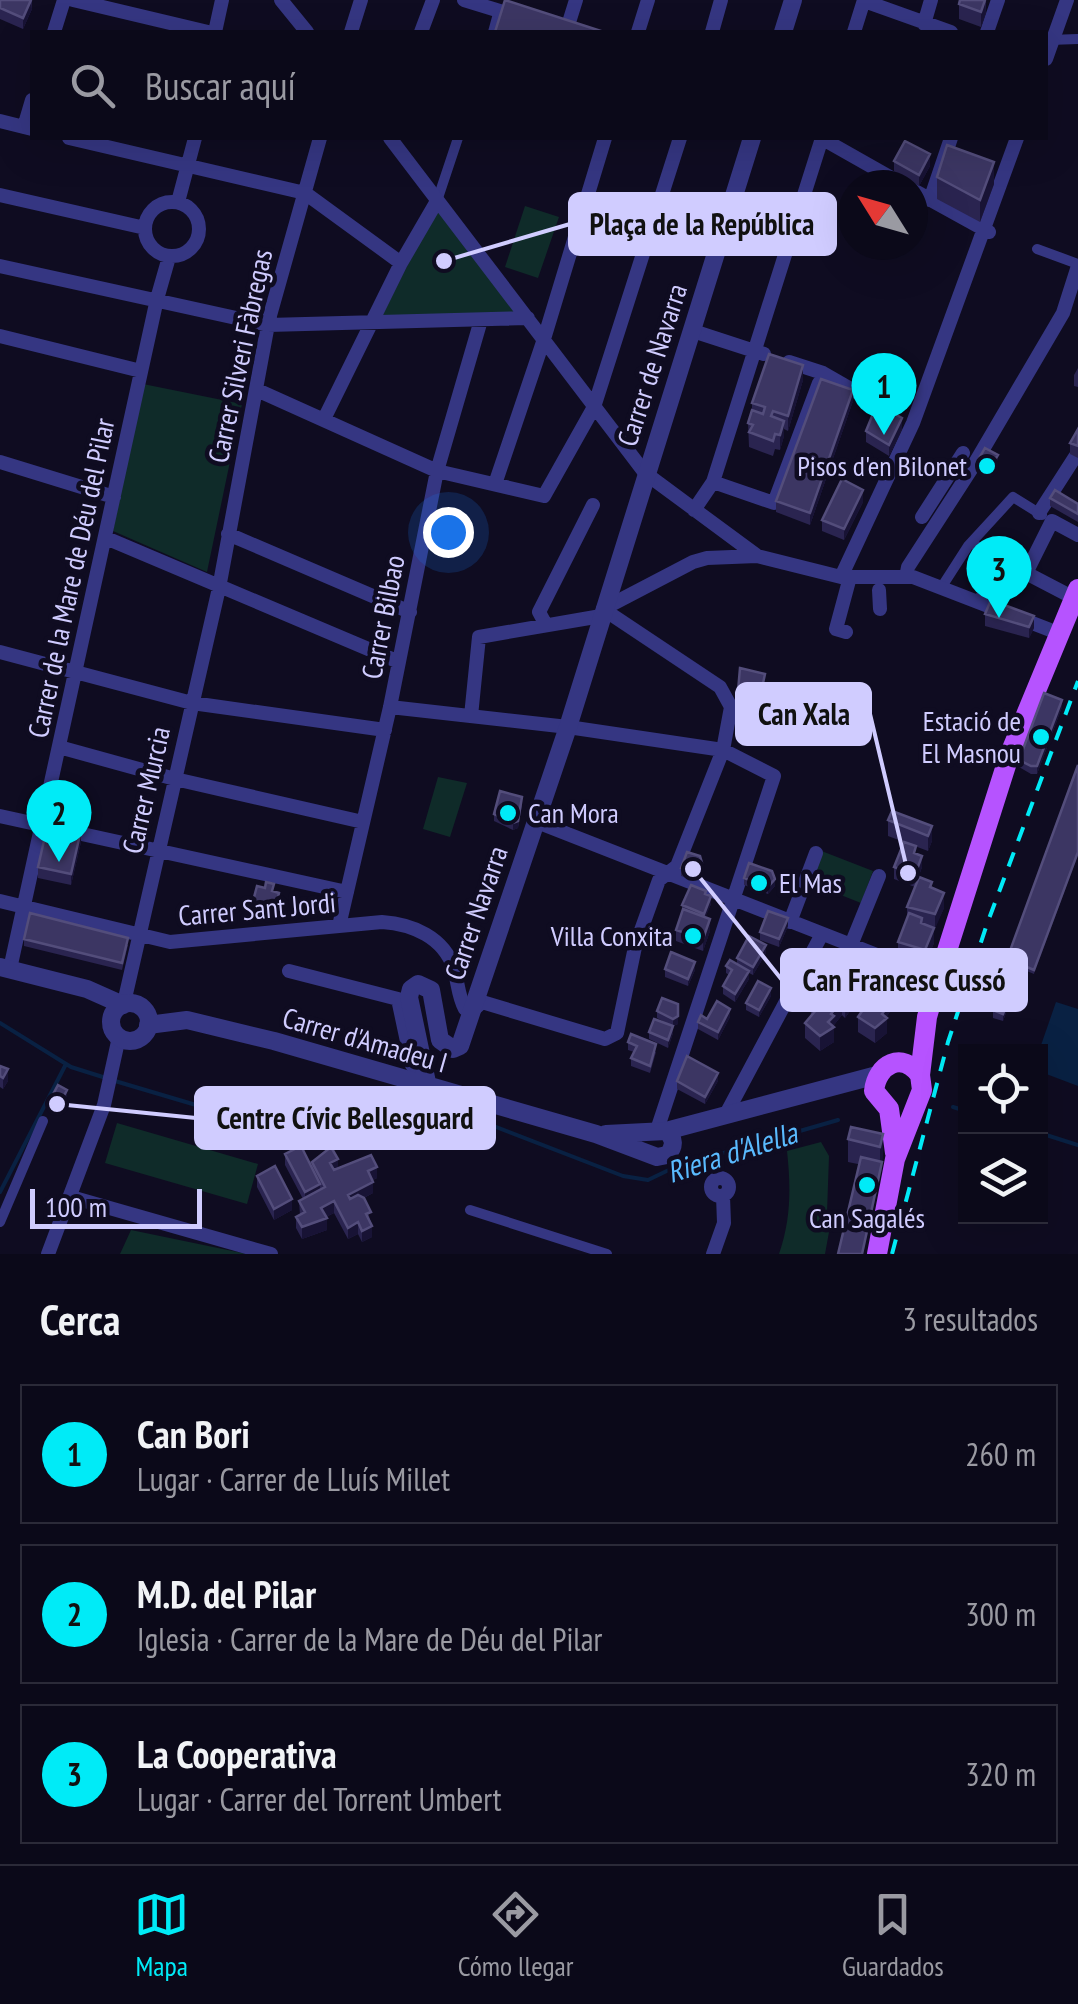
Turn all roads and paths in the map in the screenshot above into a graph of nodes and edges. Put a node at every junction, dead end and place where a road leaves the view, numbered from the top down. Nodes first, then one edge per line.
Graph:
1 (64, 0) edge
2 (72, 0) edge
3 (222, 0) edge
4 (280, 0) edge
5 (360, 0) edge
6 (433, 0) edge
7 (464, 0) edge
8 (576, 0) edge
9 (648, 0) edge
10 (722, 0) edge
11 (793, 0) edge
12 (864, 0) edge
13 (931, 0) edge
14 (998, 0) edge
15 (1067, 0) edge
16 (501, 5) edge
17 (528, 20) edge
18 (924, 24) junction
19 (546, 26) edge
20 (55, 30) edge
21 (203, 30) edge
22 (213, 30) edge
23 (305, 30) edge
24 (351, 30) edge
25 (422, 30) edge
26 (494, 30) edge
27 (559, 30) edge
28 (566, 30) edge
29 (639, 30) edge
30 (713, 30) edge
31 (784, 30) edge
32 (855, 30) edge
33 (945, 30) edge
34 (988, 30) edge
35 (1078, 39) edge
36 (1049, 40) edge
37 (0, 122) edge
38 (28, 128) edge
39 (78, 140) edge
40 (196, 140) edge
41 (319, 140) edge
42 (392, 140) edge
43 (457, 140) edge
44 (604, 140) edge
45 (679, 140) edge
46 (751, 140) edge
47 (821, 140) edge
48 (825, 140) edge
49 (950, 140) edge
50 (1016, 140) edge
51 (190, 166) junction
52 (878, 170) edge
53 (304, 193) junction
54 (0, 196) edge
55 (437, 200) junction
56 (930, 200) joint
57 (178, 202) junction
58 (144, 228) junction
59 (986, 230) junction
60 (1037, 249) dead end
61 (170, 257) junction
62 (402, 263) junction
63 (1078, 265) edge
64 (0, 266) edge
65 (157, 300) junction
66 (528, 318) junction
67 (481, 320) junction
68 (268, 324) junction
69 (371, 324) junction
70 (694, 331) junction
71 (0, 336) edge
72 (544, 339) junction
73 (757, 352) junction
74 (141, 371) junction
75 (823, 374) junction
76 (257, 390) junction
77 (594, 407) junction
78 (324, 419) junction
79 (912, 423) junction
80 (963, 453) dead end
81 (1078, 458) edge
82 (0, 462) edge
83 (437, 471) junction
84 (645, 472) junction
85 (713, 482) junction
86 (495, 484) junction
87 (114, 497) junction
88 (593, 505) dead end
89 (694, 510) junction
90 (922, 517) dead end
91 (1046, 517) junction
92 (228, 534) junction
93 (1078, 535) edge
94 (106, 538) junction
95 (973, 544) junction
96 (757, 556) junction
97 (1000, 562) dead end
98 (1026, 574) junction
99 (906, 576) junction
100 (845, 578) junction
101 (218, 588) junction
102 (941, 588) junction
103 (879, 590) dead end
104 (1076, 594) edge
105 (980, 596) dead end
106 (880, 609) dead end
107 (410, 612) junction
108 (602, 612) junction
109 (546, 625) junction
110 (846, 632) dead end
111 (1058, 633) junction
112 (0, 652) edge
113 (399, 662) junction
114 (75, 672) junction
115 (192, 703) junction
116 (390, 707) junction
117 (471, 716) junction
118 (568, 727) junction
119 (384, 730) junction
120 (59, 747) junction
121 (723, 750) junction
122 (175, 779) junction
123 (0, 816) edge
124 (363, 822) junction
125 (537, 822) junction
126 (42, 826) junction
127 (158, 852) junction
128 (816, 852) dead end
129 (670, 874) junction
130 (879, 876) dead end
131 (347, 892) junction
132 (735, 900) junction
133 (0, 902) edge
134 (22, 907) junction
135 (790, 922) junction
136 (339, 926) junction
137 (822, 934) junction
138 (139, 937) junction
139 (851, 945) junction
140 (880, 956) junction
141 (5, 968) edge
142 (290, 971) dead end
143 (938, 978) junction
144 (862, 985) dead end
145 (477, 1005) junction
146 (131, 1011) junction
147 (927, 1017) junction
148 (122, 1043) junction
149 (902, 1062) junction
150 (920, 1075) junction
151 (875, 1083) junction
152 (428, 1087) junction
153 (915, 1104) junction
154 (889, 1109) junction
155 (717, 1118) junction
156 (43, 1121) dead end
157 (662, 1133) junction
158 (596, 1134) junction
159 (896, 1160) junction
160 (723, 1196) dead end
161 (70, 1197) junction
162 (470, 1210) dead end
163 (0, 1222) edge
164 (48, 1254) edge
165 (271, 1254) edge
166 (606, 1254) edge
167 (713, 1254) edge
168 (877, 1254) edge

1 - 20 street
2 - 21 street
3 - 22 street
4 - 23 street
5 - 24 street
6 - 25 street
7 - 16 street
8 - 28 street
9 - 29 street
10 - 30 street
11 - 31 street
12 - 18 street
12 - 32 street
13 - 18 street
14 - 34 street
15 - 36 street
16 - 17 street
16 - 26 street
18 - 33 street
19 - 27 street
35 - 36 street
37 - 38 street
39 - 51 street
40 - 51 street
41 - 53 street, Carrer Silveri Fàbregas
42 - 55 street
43 - 55 street
44 - 72 street
45 - 77 street
46 - 70 street, Carrer de Navarra
47 - 73 street
48 - 52 street
49 - 56 street
50 - 59 street
51 - 53 street
51 - 57 street
53 - 62 street
53 - 68 street, Carrer Silveri Fàbregas
54 - 58 street
55 - 62 street
55 - 66 street
56 - 59 street
57 - 58 street
57 - 61 street
58 - 61 street
59 - 79 street
60 - 63 street
61 - 65 street, Carrer de la Mare de Déu del Pilar
62 - 69 street
63 - 99 street
64 - 65 street
65 - 68 street
65 - 74 street, Carrer de la Mare de Déu del Pilar
66 - 67 street
66 - 72 street
67 - 69 street
67 - 83 street, Carrer Bilbao
68 - 69 street
68 - 76 street, Carrer Silveri Fàbregas
69 - 78 street
70 - 73 street
70 - 84 street, Carrer de Navarra
71 - 74 street
72 - 77 street
72 - 86 street
73 - 75 street
73 - 85 street
74 - 87 street, Carrer de la Mare de Déu del Pilar
75 - 79 street
75 - 85 street
76 - 78 street
76 - 92 street, Carrer Silveri Fàbregas
77 - 84 street
77 - 86 street
78 - 83 street
79 - 100 street
80 - 90 street
81 - 91 street
82 - 87 street
83 - 86 street
83 - 107 street, Carrer Bilbao
84 - 89 street
84 - 108 street, Carrer de Navarra
85 - 89 street
87 - 94 street, Carrer de la Mare de Déu del Pilar
88 - 109 street
89 - 96 street
91 - 93 street
91 - 95 street
91 - 98 street
92 - 101 street, Carrer Silveri Fàbregas
92 - 107 street
94 - 101 street
94 - 114 street, Carrer de la Mare de Déu del Pilar
95 - 98 street
95 - 102 street
96 - 100 street
96 - 108 street
97 - 105 street
98 - 104 street
99 - 100 street
99 - 102 street
100 - 110 street
101 - 113 street
101 - 115 street, Carrer Murcia
102 - 111 street
103 - 106 street
104 - 111 main road
107 - 113 street, Carrer Bilbao
108 - 109 street
108 - 118 street, Carrer Navarra
108 - 121 street
109 - 117 street
111 - 143 main road
112 - 114 street
113 - 116 street, Carrer Bilbao
114 - 115 street
114 - 120 street, Carrer de la Mare de Déu del Pilar
115 - 119 street
115 - 122 street, Carrer Murcia
116 - 117 street
116 - 119 street, Carrer Bilbao
117 - 118 street
118 - 121 street
118 - 125 street, Carrer Navarra
119 - 124 street, Carrer Bilbao
120 - 122 street
120 - 126 street, Carrer de la Mare de Déu del Pilar
121 - 129 street
121 - 132 street
122 - 124 street
122 - 127 street, Carrer Murcia
123 - 126 street
124 - 131 street, Carrer Bilbao
125 - 129 street
125 - 145 street, Carrer Navarra
126 - 127 street
126 - 134 street, Carrer de la Mare de Déu del Pilar
127 - 131 street
127 - 138 street, Carrer Murcia
128 - 135 street
129 - 132 street
129 - 145 street
130 - 139 street
131 - 136 street, Carrer Bilbao
132 - 135 street
132 - 157 street
133 - 134 street, Carrer Sant Jordi
134 - 138 street, Carrer Sant Jordi
134 - 141 street, Carrer de la Mare de Déu del Pilar
135 - 137 street
136 - 138 street, Carrer Sant Jordi
136 - 145 street, Carrer Sant Jordi
137 - 139 street
137 - 155 street
138 - 146 street, Carrer Murcia
139 - 140 street
140 - 143 street
140 - 144 street
141 - 146 street
142 - 152 street
143 - 147 main road
145 - 152 street, Carrer Navarra
146 - 148 street
146 - 148 street
146 - 152 street, Carrer d'Amadeu I
147 - 149 main road
147 - 150 main road
148 - 161 street
149 - 150 main road
149 - 151 main road
150 - 153 main road
151 - 154 main road
151 - 155 street, Carrer d'Amadeu I
152 - 158 street, Carrer d'Amadeu I
153 - 154 main road
153 - 159 main road
154 - 159 main road
155 - 157 street, Carrer d'Amadeu I
156 - 163 street
157 - 158 street, Carrer d'Amadeu I
157 - 158 street, Carrer d'Amadeu I
159 - 168 main road
160 - 167 street
161 - 164 street
161 - 165 street
162 - 166 street

